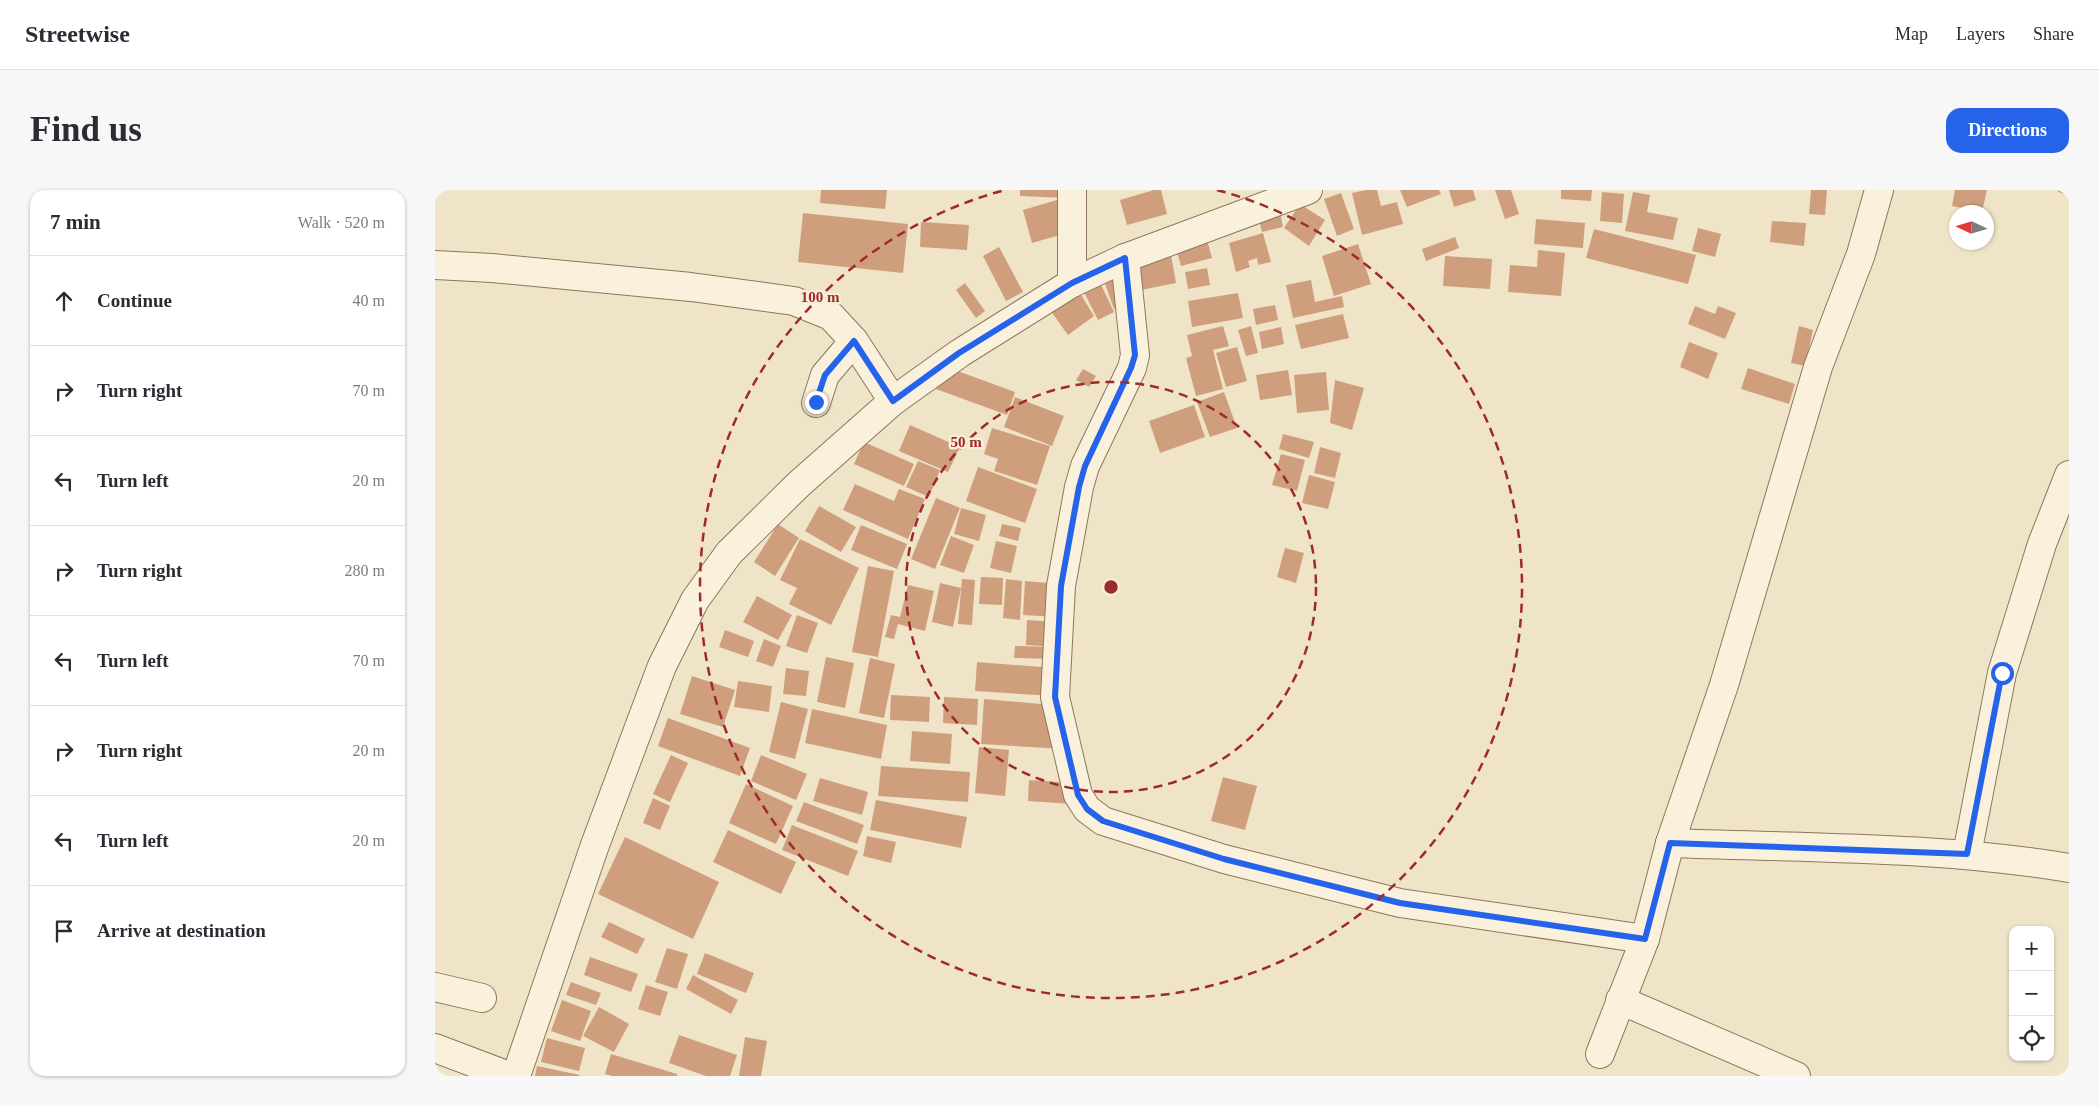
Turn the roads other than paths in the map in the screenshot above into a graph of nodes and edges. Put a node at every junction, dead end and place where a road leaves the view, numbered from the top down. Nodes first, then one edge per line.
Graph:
1 (1072, 190) edge
2 (1308, 190) edge
3 (1879, 190) edge
4 (1125, 258) junction
5 (435, 265) edge
6 (1072, 283) junction
7 (854, 341) junction
8 (893, 401) junction
9 (816, 402) dead end
10 (2069, 475) edge
11 (1670, 843) junction
12 (1967, 854) junction
13 (2069, 868) edge
14 (1645, 939) junction
15 (435, 987) edge
16 (482, 998) dead end
17 (1620, 1000) junction
18 (435, 1048) edge
19 (1600, 1054) dead end
20 (509, 1076) edge
21 (515, 1076) edge
22 (1796, 1076) edge

1 - 6 street
2 - 4 street
3 - 11 street
4 - 6 street
4 - 14 street
5 - 7 street
6 - 8 street
7 - 8 street
7 - 9 street
8 - 21 street
10 - 12 street
11 - 12 street
11 - 14 street
12 - 13 street
14 - 17 street
15 - 16 street
17 - 19 street
17 - 22 street
18 - 20 street

